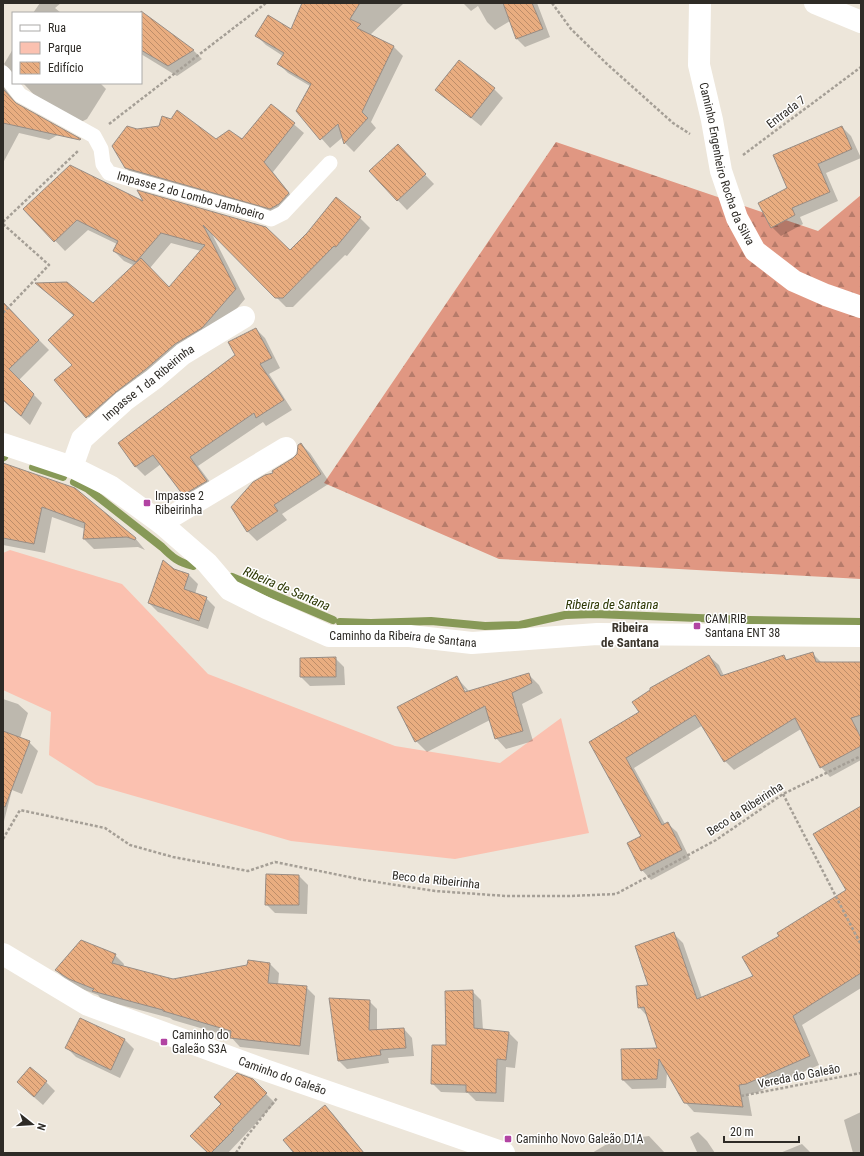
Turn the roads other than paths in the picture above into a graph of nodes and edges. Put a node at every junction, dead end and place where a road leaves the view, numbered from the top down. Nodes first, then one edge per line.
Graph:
1 (700, 3) edge
2 (815, 3) edge
3 (861, 22) edge
4 (3, 73) edge
5 (330, 163) dead end
6 (861, 307) edge
7 (244, 317) dead end
8 (3, 444) edge
9 (286, 448) dead end
10 (72, 467) junction
11 (161, 523) junction
12 (861, 636) edge
13 (3, 954) edge
14 (478, 1149) edge
15 (504, 1153) edge

1 - 6 street, Caminho Engenheiro Rocha da Silva
2 - 3 street
4 - 5 lane, Impasse 2 do Lombo Jamboeiro
7 - 10 street, Impasse 1 da Ribeirinha
8 - 10 street, Caminho da Ribeira de Santana
9 - 11 street
10 - 11 street, Caminho da Ribeira de Santana
11 - 12 street, Caminho da Ribeira de Santana
13 - 14 street, Caminho do Galeão
14 - 15 street, Caminho do Galeão

